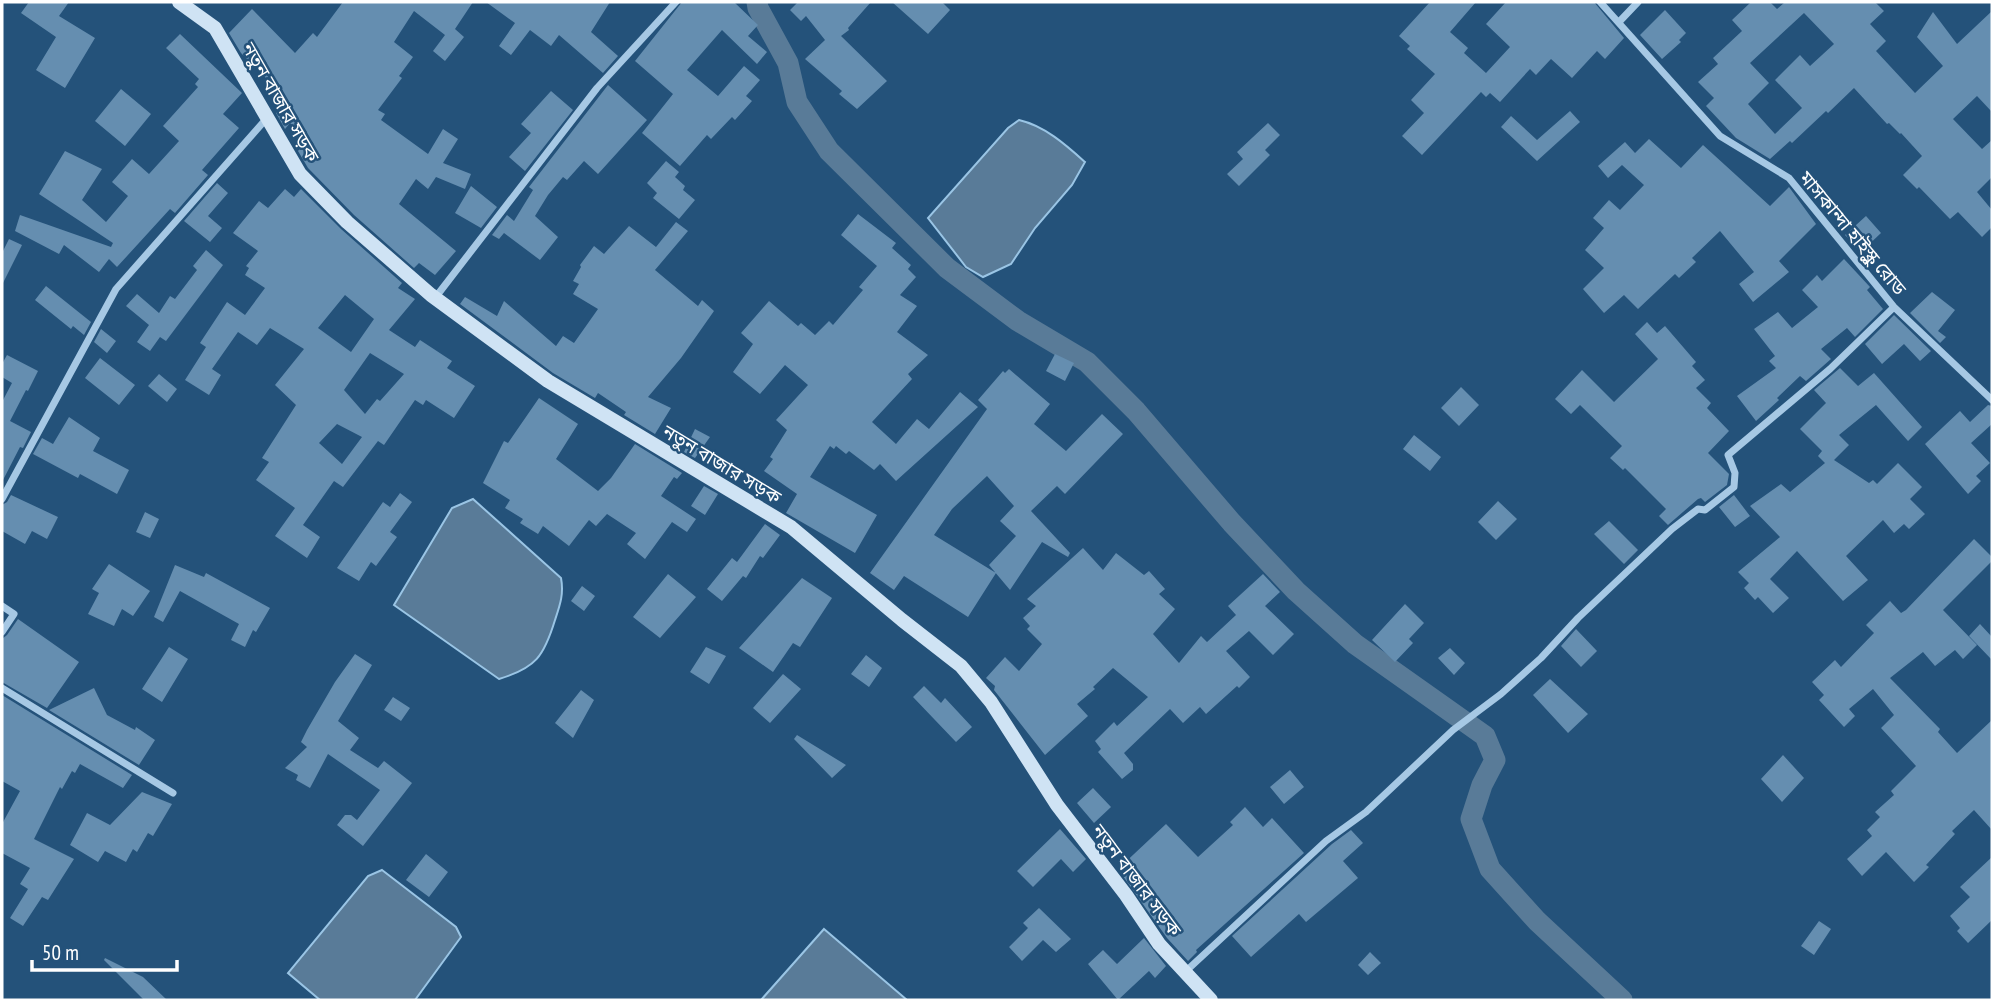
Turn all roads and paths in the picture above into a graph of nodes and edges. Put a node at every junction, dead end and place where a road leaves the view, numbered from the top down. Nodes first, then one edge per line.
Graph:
1 (179, 2) edge
2 (676, 2) edge
3 (1600, 2) edge
4 (1638, 2) edge
5 (1619, 22) junction
6 (267, 118) junction
7 (435, 298) junction
8 (1894, 307) junction
9 (1992, 400) edge
10 (2, 499) edge
11 (2, 606) edge
12 (2, 632) edge
13 (2, 688) edge
14 (173, 793) dead end
15 (1185, 972) junction
16 (1211, 1000) edge

1 - 6 street, নতুন বাজার সড়ক
2 - 7 street
3 - 5 street, মাসকান্দা হাইস্কুল রোড
4 - 5 street
5 - 8 street, মাসকান্দা হাইস্কুল রোড
6 - 7 street, নতুন বাজার সড়ক
6 - 10 street
7 - 15 street, নতুন বাজার সড়ক
8 - 9 street, মাসকান্দা হাইস্কুল রোড
8 - 15 street
11 - 12 street
13 - 14 street
15 - 16 street, নতুন বাজার সড়ক

